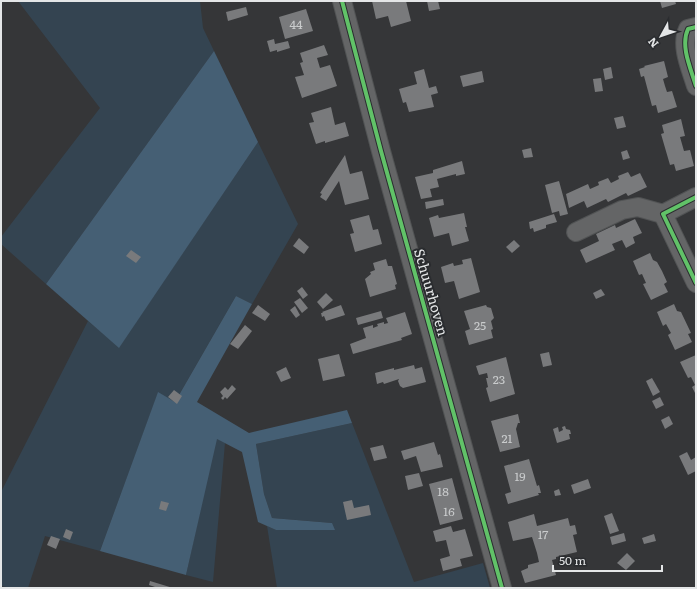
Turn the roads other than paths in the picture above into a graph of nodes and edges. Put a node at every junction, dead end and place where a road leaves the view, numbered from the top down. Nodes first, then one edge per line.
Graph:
1 (342, 1) edge
2 (696, 26) edge
3 (696, 86) edge
4 (696, 197) edge
5 (663, 214) junction
6 (576, 232) dead end
7 (696, 283) edge
8 (502, 588) edge

1 - 8 street, Schuurhoven
2 - 3 street
4 - 5 street
5 - 6 street
5 - 7 street

